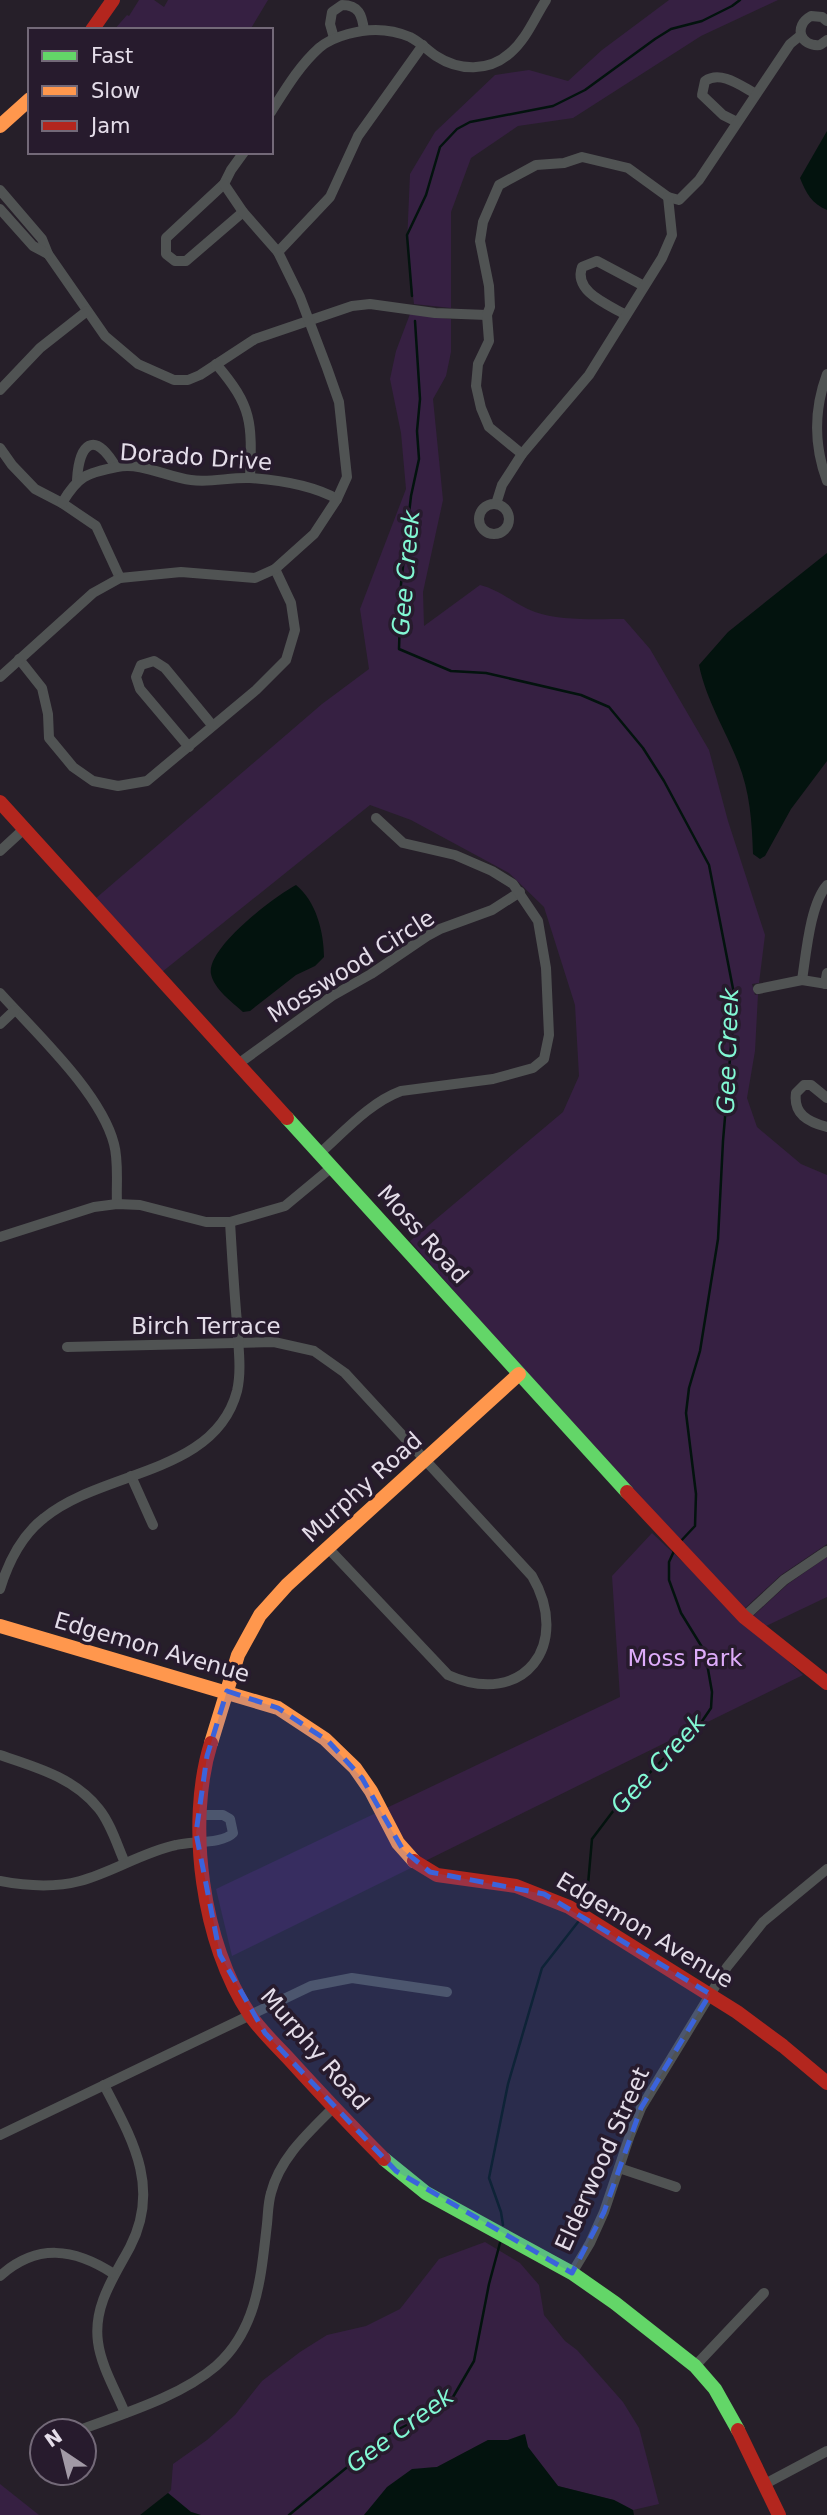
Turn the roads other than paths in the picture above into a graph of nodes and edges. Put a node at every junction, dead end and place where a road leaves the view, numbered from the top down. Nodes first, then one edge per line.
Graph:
1 (113, 0) edge
2 (543, 1) edge
3 (827, 21) edge
4 (93, 28) edge
5 (364, 30) junction
6 (801, 35) junction
7 (334, 38) junction
8 (827, 40) edge
9 (423, 45) junction
10 (757, 94) junction
11 (28, 101) edge
12 (273, 109) edge
13 (737, 122) junction
14 (0, 125) edge
15 (243, 154) edge
16 (224, 184) junction
17 (0, 190) edge
18 (668, 197) junction
19 (0, 209) edge
20 (243, 212) junction
21 (278, 251) junction
22 (48, 254) junction
23 (644, 286) junction
24 (87, 311) junction
25 (486, 315) junction
26 (626, 315) junction
27 (308, 321) junction
28 (216, 364) junction
29 (827, 374) edge
30 (0, 390) edge
31 (0, 448) edge
32 (522, 454) junction
33 (116, 467) junction
34 (250, 478) junction
35 (77, 480) junction
36 (827, 481) edge
37 (337, 499) junction
38 (62, 503) junction
39 (496, 504) dead end
40 (275, 569) junction
41 (120, 578) junction
42 (19, 659) junction
43 (0, 677) edge
44 (212, 726) junction
45 (189, 747) junction
46 (0, 802) edge
47 (376, 818) dead end
48 (24, 829) junction
49 (0, 851) edge
50 (827, 886) edge
51 (520, 892) junction
52 (827, 973) edge
53 (802, 981) junction
54 (826, 984) edge
55 (758, 989) dead end
56 (0, 993) edge
57 (15, 1010) junction
58 (0, 1024) edge
59 (238, 1064) junction
60 (827, 1098) edge
61 (827, 1127) edge
62 (319, 1154) junction
63 (332, 1167) junction
64 (117, 1204) junction
65 (230, 1222) junction
66 (0, 1237) edge
67 (238, 1343) junction
68 (67, 1347) dead end
69 (519, 1374) junction
70 (424, 1460) junction
71 (131, 1476) junction
72 (153, 1525) dead end
73 (328, 1549) junction
74 (827, 1551) edge
75 (0, 1589) edge
76 (744, 1616) junction
77 (0, 1626) edge
78 (827, 1683) edge
79 (227, 1691) junction
80 (0, 1755) edge
81 (198, 1815) junction
82 (198, 1841) junction
83 (125, 1863) junction
84 (827, 1869) edge
85 (0, 1881) edge
86 (447, 1992) dead end
87 (710, 1994) junction
88 (250, 2015) junction
89 (827, 2083) edge
90 (104, 2085) junction
91 (333, 2108) junction
92 (0, 2135) edge
93 (619, 2168) junction
94 (676, 2187) dead end
95 (572, 2273) junction
96 (114, 2274) junction
97 (0, 2276) edge
98 (764, 2293) dead end
99 (695, 2366) junction
100 (125, 2413) junction
101 (98, 2423) edge
102 (827, 2451) edge
103 (765, 2484) junction
104 (779, 2515) edge

1 - 4 street
2 - 9 street
3 - 6 street
5 - 7 street
5 - 7 street
5 - 9 street
6 - 8 street
6 - 10 street
7 - 12 street
9 - 21 street
10 - 13 street
10 - 13 street
11 - 14 street
13 - 18 street
15 - 16 street
16 - 20 street
16 - 20 street
17 - 22 street
18 - 23 street
18 - 25 street
19 - 22 street
20 - 21 street
21 - 27 street
22 - 24 street
23 - 26 street
23 - 26 street
24 - 28 street
24 - 30 street
25 - 27 street
25 - 32 street
26 - 32 street
27 - 28 street
27 - 37 street
28 - 34 street
29 - 36 street
31 - 38 street
32 - 39 street
33 - 34 street, Dorado Drive
33 - 35 street, Dorado Drive
33 - 35 street
34 - 37 street, Dorado Drive
35 - 38 street
37 - 40 street
38 - 41 street
40 - 41 street
40 - 44 street
41 - 42 street
42 - 43 street
42 - 45 street
44 - 45 street
44 - 45 street
46 - 48 street, Moss Road
47 - 51 street
48 - 49 street
48 - 59 street, Moss Road
50 - 53 street
51 - 59 street, Mosswood Circle
51 - 62 street
52 - 54 street
53 - 54 street
53 - 55 street
56 - 57 street
57 - 58 street
57 - 64 street
59 - 62 street, Moss Road
60 - 61 street
62 - 63 street, Moss Road
63 - 65 street
63 - 69 street, Moss Road
64 - 65 street
64 - 66 street
65 - 67 street
67 - 68 street, Birch Terrace
67 - 70 street, Birch Terrace
67 - 71 street
69 - 70 street, Murphy Road
69 - 76 street, Moss Road
70 - 73 street, Murphy Road
70 - 73 street, Birch Terrace
71 - 72 street
71 - 75 street
73 - 79 street, Murphy Road
74 - 76 street
76 - 78 street, Moss Road
77 - 79 street, Edgemon Avenue
79 - 81 street, Murphy Road
79 - 87 street, Edgemon Avenue
80 - 83 street
81 - 82 street, Murphy Road
81 - 82 street
82 - 83 street
82 - 88 street, Murphy Road
83 - 85 street
84 - 87 street, Elderwood Street
86 - 88 street
87 - 89 street, Edgemon Avenue
87 - 93 street, Elderwood Street
88 - 90 street
88 - 91 street, Murphy Road
90 - 92 street
90 - 96 street
91 - 95 street, Murphy Road
91 - 100 street
93 - 94 street
93 - 95 street, Elderwood Street
95 - 99 street, Murphy Road
96 - 97 street
96 - 100 street
98 - 99 street
99 - 103 street, Murphy Road
100 - 101 street
102 - 103 street
103 - 104 street, Murphy Road

